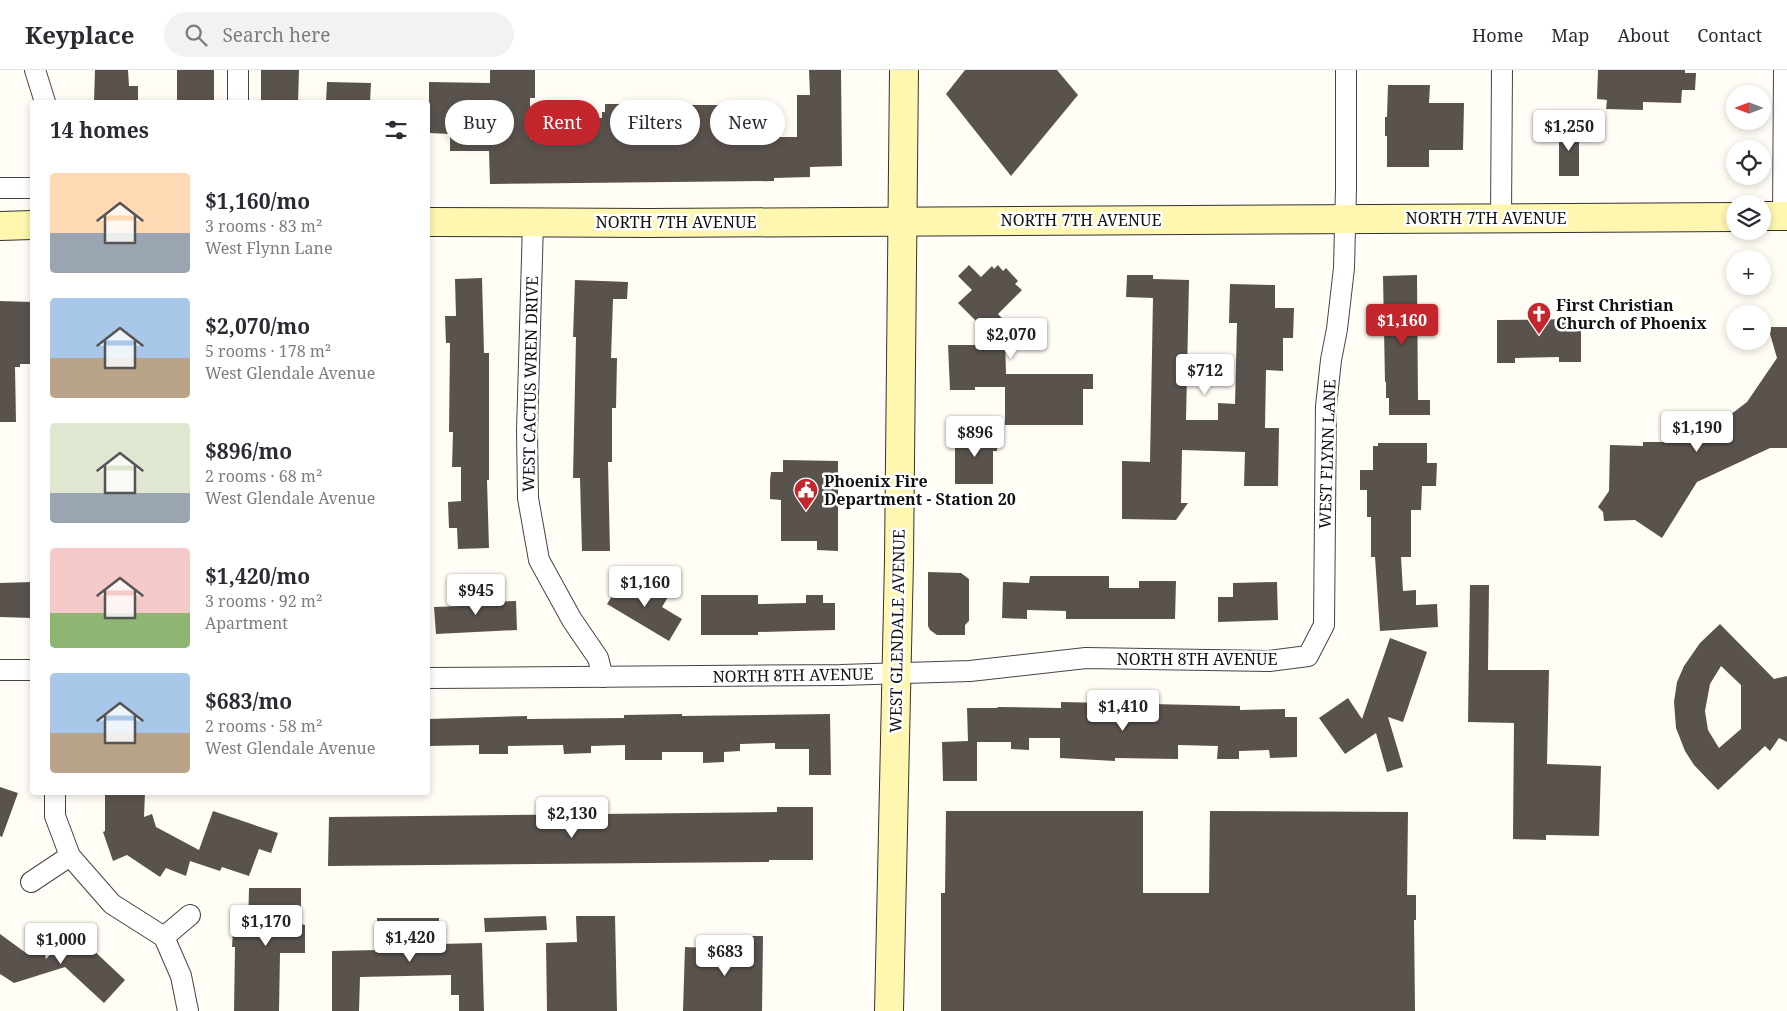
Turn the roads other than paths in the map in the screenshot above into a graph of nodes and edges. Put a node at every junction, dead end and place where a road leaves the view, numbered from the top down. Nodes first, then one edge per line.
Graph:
1 (35, 70) edge
2 (238, 70) edge
3 (904, 70) edge
4 (1346, 70) edge
5 (1502, 70) edge
6 (1784, 70) edge
7 (45, 100) edge
8 (238, 100) edge
9 (0, 188) edge
10 (30, 188) edge
11 (1726, 216) edge
12 (1777, 216) edge
13 (1501, 217) junction
14 (1345, 219) junction
15 (903, 221) junction
16 (430, 222) edge
17 (532, 223) junction
18 (0, 226) edge
19 (30, 226) edge
20 (1308, 656) joint
21 (0, 670) edge
22 (30, 670) edge
23 (896, 674) junction
24 (603, 676) junction
25 (430, 678) edge
26 (56, 795) edge
27 (70, 856) junction
28 (30, 882) dead end
29 (190, 915) dead end
30 (164, 937) junction
31 (188, 1011) edge
32 (889, 1011) edge

1 - 7 street
2 - 8 street
3 - 15 main road, WEST GLENDALE AVENUE
4 - 14 street, WEST FLYNN LANE
5 - 13 street
6 - 12 street
9 - 10 street
11 - 13 main road, NORTH 7TH AVENUE
13 - 14 main road, NORTH 7TH AVENUE
14 - 15 main road, NORTH 7TH AVENUE
14 - 20 street, WEST FLYNN LANE
15 - 17 main road, NORTH 7TH AVENUE
15 - 23 main road, WEST GLENDALE AVENUE
16 - 17 main road, NORTH 7TH AVENUE
17 - 24 street, WEST CACTUS WREN DRIVE
18 - 19 main road
20 - 23 street, NORTH 8TH AVENUE
21 - 22 street
23 - 24 street, NORTH 8TH AVENUE
23 - 32 main road, WEST GLENDALE AVENUE
24 - 25 street, NORTH 8TH AVENUE
26 - 27 street
27 - 28 street
27 - 30 street
29 - 30 street
30 - 31 street

